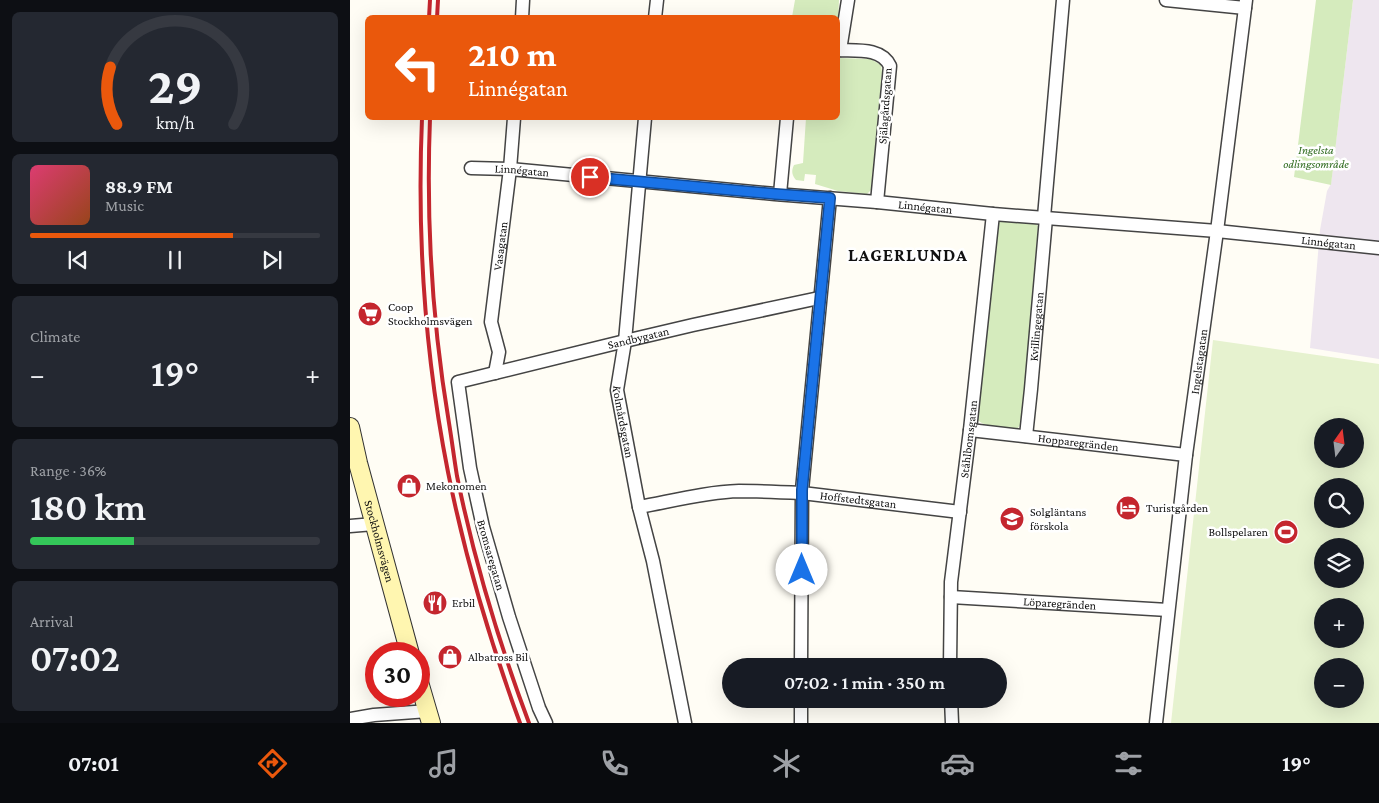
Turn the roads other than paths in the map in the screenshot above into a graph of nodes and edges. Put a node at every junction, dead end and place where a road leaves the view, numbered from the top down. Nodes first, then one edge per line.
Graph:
1 (523, 0) edge
2 (657, 0) edge
3 (848, 0) edge
4 (1063, 0) edge
5 (1166, 0) edge
6 (1246, 4) edge
7 (522, 15) edge
8 (655, 15) edge
9 (840, 44) edge
10 (840, 50) edge
11 (514, 120) edge
12 (645, 120) edge
13 (787, 120) edge
14 (471, 168) dead end
15 (510, 169) junction
16 (638, 182) junction
17 (780, 194) junction
18 (830, 198) junction
19 (877, 202) junction
20 (993, 214) junction
21 (1045, 218) junction
22 (1218, 231) junction
23 (1379, 248) edge
24 (819, 298) junction
25 (625, 340) junction
26 (495, 373) junction
27 (458, 382) joint
28 (350, 427) edge
29 (970, 430) junction
30 (1026, 436) junction
31 (1186, 455) junction
32 (802, 493) junction
33 (639, 507) junction
34 (960, 512) junction
35 (374, 524) junction
36 (350, 526) edge
37 (951, 597) junction
38 (1168, 610) junction
39 (407, 642) edge
40 (801, 658) edge
41 (950, 658) edge
42 (801, 708) edge
43 (951, 708) edge
44 (429, 717) edge
45 (350, 719) edge
46 (546, 723) edge
47 (685, 723) edge
48 (801, 723) edge
49 (952, 723) edge
50 (1156, 723) edge

1 - 7 street
2 - 8 street
3 - 9 street
4 - 21 street, Kvillingegatan
5 - 6 street
6 - 22 street, Ingelstagatan
10 - 19 street, Själagårdsgatan
11 - 15 street, Vasagatan
12 - 16 street, Kolmårdsgatan
13 - 17 street
14 - 15 street, Linnégatan
15 - 16 street, Linnégatan
15 - 26 street, Vasagatan
16 - 17 street, Linnégatan
16 - 25 street, Kolmårdsgatan
17 - 18 street, Linnégatan
18 - 19 street, Linnégatan
18 - 24 street
19 - 20 street, Linnégatan
20 - 21 street, Linnégatan
20 - 29 street, Ståhlbomsgatan
21 - 22 street, Linnégatan
21 - 30 street, Kvillingegatan
22 - 23 street, Linnégatan
22 - 31 street, Ingelstagatan
24 - 25 street, Sandbygatan
24 - 32 street
25 - 26 street, Sandbygatan
25 - 33 street, Kolmårdsgatan
26 - 27 street, Sandbygatan
27 - 46 street, Bromsaregatan
28 - 35 main road, Stockholmsvägen
29 - 30 street, Hopparegränden
29 - 34 street, Ståhlbomsgatan
30 - 31 street, Hopparegränden
31 - 38 street, Ingelstagatan
32 - 33 street, Hoffstedtsgatan
32 - 34 street, Hoffstedtsgatan
32 - 40 street
33 - 47 street, Kolmårdsgatan
34 - 37 street, Ståhlbomsgatan
35 - 36 street
35 - 39 main road, Stockholmsvägen
37 - 38 street, Löparegränden
37 - 41 street, Ståhlbomsgatan
38 - 50 street, Ingelstagatan
42 - 48 street
43 - 49 street
44 - 45 street

